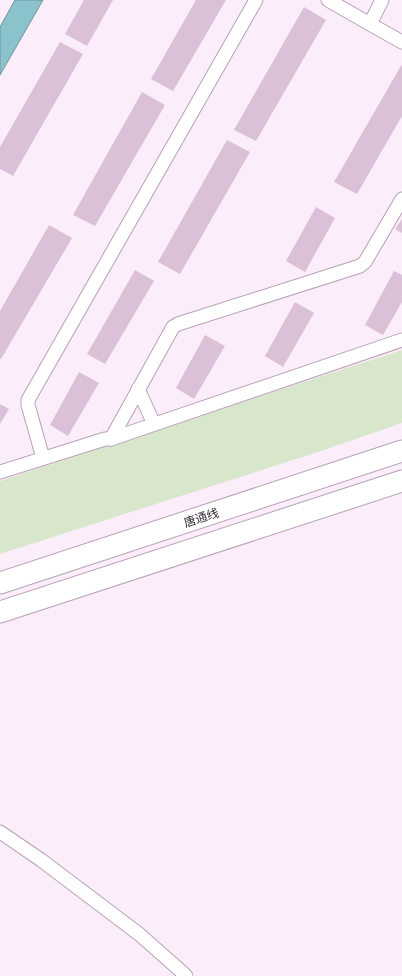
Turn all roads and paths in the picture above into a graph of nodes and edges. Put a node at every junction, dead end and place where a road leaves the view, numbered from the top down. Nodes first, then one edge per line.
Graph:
1 (256, 0) edge
2 (328, 0) edge
3 (382, 0) edge
4 (370, 24) junction
5 (402, 42) edge
6 (402, 199) edge
7 (402, 340) edge
8 (138, 389) junction
9 (154, 424) junction
10 (111, 439) junction
11 (402, 450) edge
12 (43, 458) junction
13 (0, 472) edge
14 (402, 481) edge
15 (0, 583) edge
16 (0, 612) edge
17 (0, 832) edge
18 (186, 976) edge

1 - 12 street
2 - 4 street
3 - 4 street
4 - 5 street
6 - 8 street
7 - 9 street
8 - 9 street
8 - 10 street
9 - 10 street
10 - 12 street
11 - 15 highway, 唐通线
12 - 13 street
14 - 16 highway
17 - 18 street

